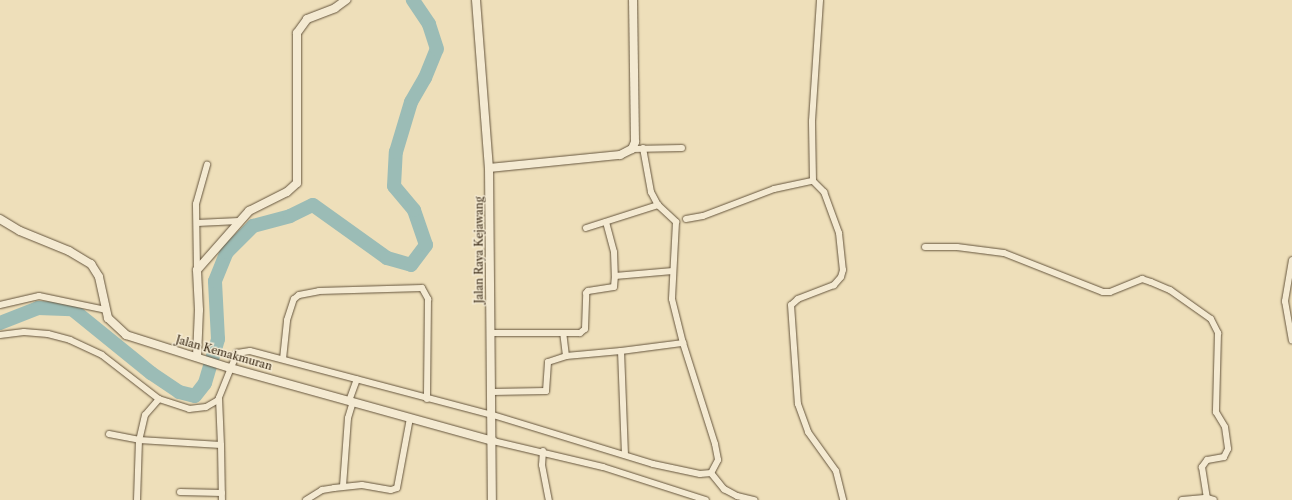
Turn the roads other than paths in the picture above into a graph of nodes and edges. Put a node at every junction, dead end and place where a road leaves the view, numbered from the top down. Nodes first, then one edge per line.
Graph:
1 (346, 0) edge
2 (476, 0) edge
3 (633, 0) edge
4 (820, 0) edge
5 (643, 148) junction
6 (682, 148) dead end
7 (632, 149) junction
8 (207, 165) dead end
9 (489, 168) junction
10 (813, 181) junction
11 (658, 205) junction
12 (0, 219) edge
13 (686, 219) dead end
14 (239, 221) junction
15 (606, 222) junction
16 (197, 223) junction
17 (586, 228) dead end
18 (924, 247) dead end
19 (1292, 260) edge
20 (197, 270) junction
21 (673, 271) junction
22 (615, 276) junction
23 (0, 305) edge
24 (106, 310) junction
25 (490, 333) junction
26 (563, 333) junction
27 (0, 335) edge
28 (1292, 340) edge
29 (683, 343) junction
30 (622, 351) junction
31 (566, 356) junction
32 (196, 357) junction
33 (283, 359) junction
34 (230, 368) junction
35 (356, 381) junction
36 (492, 392) junction
37 (219, 398) junction
38 (158, 399) junction
39 (427, 399) junction
40 (351, 400) junction
41 (493, 417) junction
42 (410, 418) junction
43 (109, 434) dead end
44 (139, 440) junction
45 (493, 440) junction
46 (221, 445) junction
47 (543, 451) junction
48 (625, 455) junction
49 (711, 473) junction
50 (343, 486) junction
51 (180, 492) dead end
52 (222, 493) junction
53 (735, 497) edge
54 (1207, 498) junction
55 (137, 500) edge
56 (222, 500) edge
57 (306, 500) edge
58 (492, 500) edge
59 (548, 500) edge
60 (706, 500) edge
61 (755, 500) edge
62 (843, 500) edge
63 (1182, 500) edge
64 (1214, 500) edge

1 - 14 street
2 - 9 street, Jalan Raya Kejawang
3 - 7 street
4 - 10 street
5 - 6 street
5 - 7 street
5 - 11 street
7 - 9 street
8 - 16 street
9 - 25 street, Jalan Raya Kejawang
10 - 13 street
10 - 62 street
11 - 15 street
11 - 21 street
12 - 24 street, Jalan Kemakmuran
14 - 16 street
14 - 20 street
15 - 17 street
15 - 22 street
16 - 20 street
18 - 54 street
19 - 28 street
20 - 32 street
21 - 22 street
21 - 29 street
22 - 26 street
23 - 24 street
24 - 32 street, Jalan Kemakmuran
25 - 26 street
25 - 36 street, Jalan Raya Kejawang
26 - 31 street
27 - 38 street
29 - 30 street
29 - 49 street
30 - 31 street
30 - 48 street
31 - 36 street
32 - 34 street, Jalan Kemakmuran
33 - 34 street
33 - 35 street
33 - 39 street
34 - 37 street
34 - 40 street, Jalan Kemakmuran
35 - 39 street
35 - 40 street
36 - 41 street, Jalan Raya Kejawang
37 - 38 street
37 - 46 street
38 - 44 street
39 - 41 street
40 - 42 street, Jalan Kemakmuran
40 - 50 street
41 - 45 street, Jalan Raya Kejawang
41 - 48 street
42 - 45 street, Jalan Kemakmuran
42 - 50 street
43 - 44 street
44 - 46 street
44 - 55 street
45 - 47 street
45 - 58 street, Jalan Raya Kejawang
46 - 52 street
47 - 59 street
47 - 60 street
48 - 49 street
49 - 53 street
50 - 57 street
51 - 52 street
52 - 56 street
53 - 61 street
54 - 63 street
54 - 64 street

